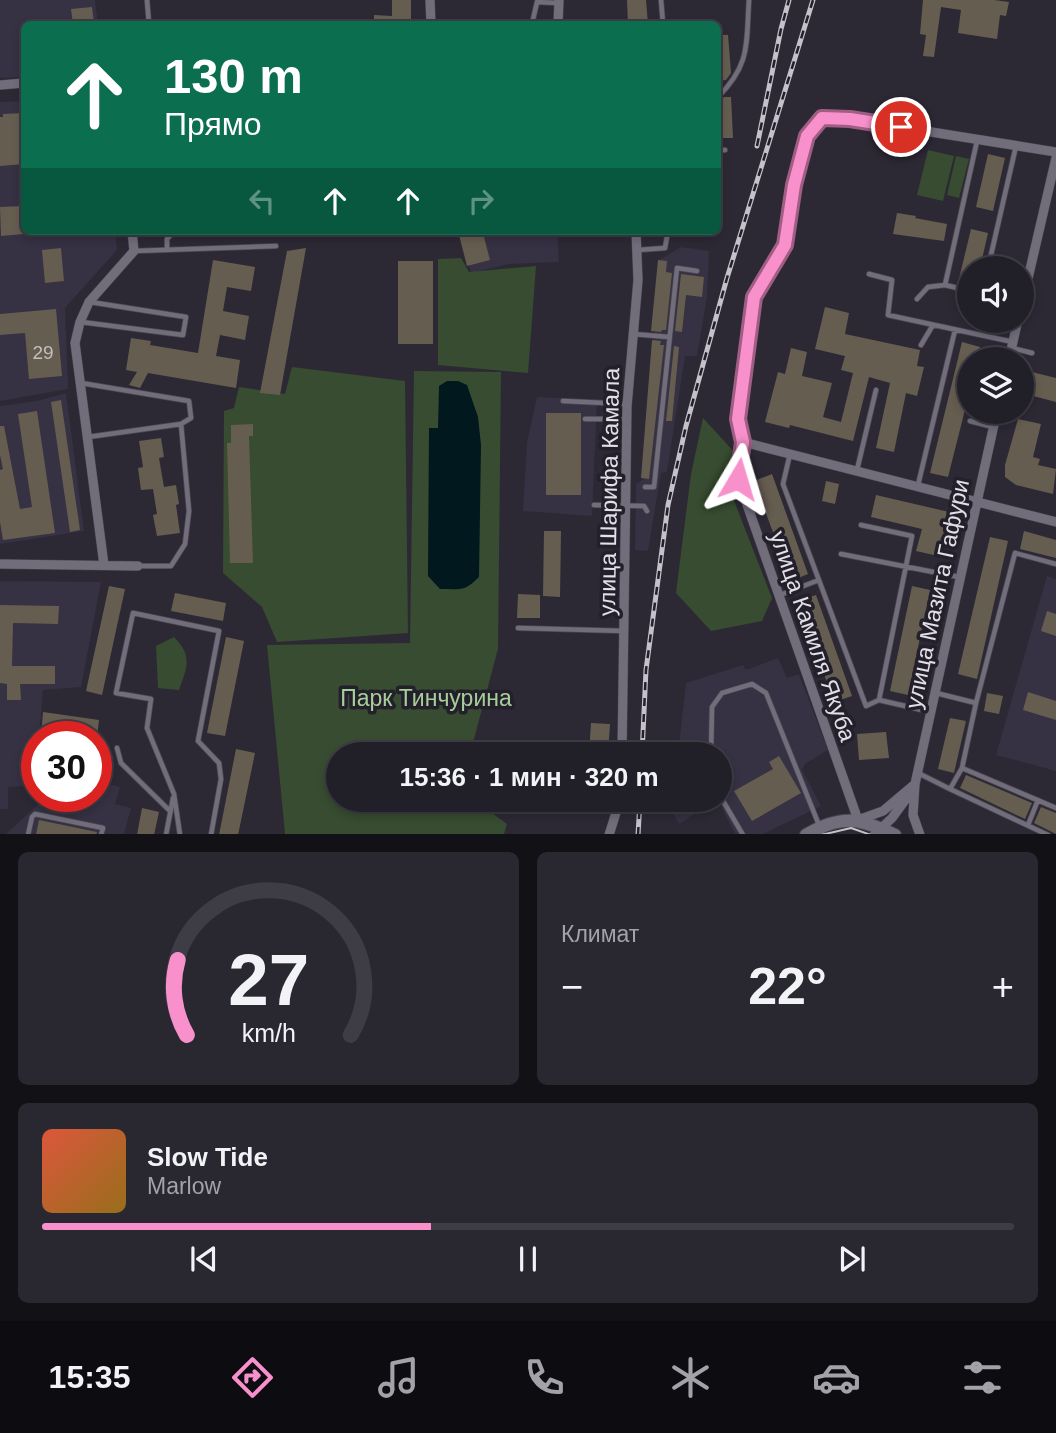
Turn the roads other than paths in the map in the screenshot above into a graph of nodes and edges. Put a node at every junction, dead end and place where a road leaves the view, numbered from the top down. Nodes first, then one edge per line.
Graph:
1 (147, 0) edge
2 (430, 0) edge
3 (661, 0) edge
4 (749, 0) edge
5 (559, 1) edge
6 (149, 21) edge
7 (431, 21) edge
8 (533, 21) edge
9 (558, 21) edge
10 (663, 21) edge
11 (21, 83) edge
12 (0, 85) edge
13 (721, 94) edge
14 (977, 140) junction
15 (1016, 146) junction
16 (721, 150) edge
17 (725, 150) dead end
18 (1056, 152) edge
19 (1056, 158) edge
20 (132, 235) edge
21 (170, 235) edge
22 (636, 235) edge
23 (667, 235) edge
24 (276, 246) dead end
25 (167, 249) junction
26 (637, 250) junction
27 (134, 251) junction
28 (991, 256) edge
29 (1033, 256) edge
30 (697, 271) dead end
31 (869, 274) dead end
32 (945, 285) junction
33 (957, 288) edge
34 (918, 299) dead end
35 (89, 302) junction
36 (80, 321) junction
37 (933, 325) junction
38 (955, 330) junction
39 (1015, 333) edge
40 (634, 334) junction
41 (669, 337) junction
42 (921, 345) dead end
43 (1013, 345) junction
44 (1018, 347) edge
45 (80, 382) junction
46 (876, 390) dead end
47 (563, 401) dead end
48 (627, 404) junction
49 (585, 419) dead end
50 (627, 419) junction
51 (181, 424) junction
52 (982, 424) edge
53 (994, 424) edge
54 (993, 427) junction
55 (88, 437) junction
56 (743, 442) junction
57 (791, 454) junction
58 (857, 470) junction
59 (918, 486) junction
60 (645, 487) dead end
61 (976, 500) junction
62 (594, 505) dead end
63 (626, 505) junction
64 (647, 511) dead end
65 (1056, 521) edge
66 (861, 525) dead end
67 (841, 554) dead end
68 (0, 564) edge
69 (1056, 564) edge
70 (104, 565) junction
71 (138, 566) joint
72 (906, 566) junction
73 (960, 578) junction
74 (819, 580) junction
75 (779, 596) junction
76 (518, 628) dead end
77 (625, 631) junction
78 (936, 693) junction
79 (880, 700) junction
80 (976, 703) junction
81 (932, 712) junction
82 (622, 742) edge
83 (711, 742) edge
84 (117, 748) dead end
85 (962, 768) junction
86 (918, 773) junction
87 (915, 784) junction
88 (950, 789) junction
89 (174, 794) junction
90 (1038, 800) junction
91 (1056, 808) edge
92 (170, 811) junction
93 (616, 812) edge
94 (730, 812) edge
95 (858, 820) junction
96 (1028, 825) junction
97 (821, 831) edge
98 (878, 831) edge
99 (28, 834) edge
100 (102, 834) edge
101 (166, 834) edge
102 (180, 834) edge
103 (211, 834) edge
104 (608, 834) edge
105 (742, 834) edge
106 (920, 834) edge
107 (1046, 834) edge

1 - 6 lane
2 - 7 street
3 - 10 lane
4 - 13 lane
5 - 8 lane
5 - 9 street
11 - 12 street
14 - 15 street
14 - 32 lane
14 - 56 street, улица Камиля Якуба
15 - 18 street
15 - 28 lane
16 - 17 lane
19 - 29 street
20 - 27 street
21 - 25 lane
22 - 26 street, улица Шарифа Камала
23 - 26 lane
24 - 25 lane
25 - 27 lane
26 - 40 street, улица Шарифа Камала
27 - 35 street
30 - 41 lane
31 - 37 lane
32 - 33 lane
32 - 34 lane
35 - 36 street
35 - 36 lane
36 - 45 street
37 - 38 lane
37 - 42 lane
38 - 43 lane
38 - 59 lane
39 - 43 street
40 - 41 lane
40 - 48 street, улица Шарифа Камала
41 - 60 lane
43 - 44 lane
45 - 51 lane
45 - 55 street
46 - 58 lane
47 - 48 lane
48 - 50 street, улица Шарифа Камала
49 - 50 lane
50 - 63 street, улица Шарифа Камала
51 - 55 lane
51 - 71 lane
52 - 54 lane
53 - 54 street, улица Мазита Гафури
54 - 61 street, улица Мазита Гафури
55 - 70 street
56 - 57 street
56 - 75 street, улица Камиля Якуба
57 - 58 street
57 - 74 lane
58 - 59 street
59 - 61 street
61 - 65 street
61 - 73 street, улица Мазита Гафури
62 - 63 lane
63 - 64 lane
63 - 77 street, улица Шарифа Камала
66 - 72 lane
67 - 72 lane
68 - 70 street
69 - 80 lane
70 - 71 street
72 - 73 lane
72 - 79 lane
73 - 78 street, улица Мазита Гафури
74 - 75 lane
74 - 79 lane
75 - 95 street, улица Камиля Якуба
76 - 77 lane
77 - 82 street, улица Шарифа Камала
78 - 80 lane
78 - 81 street, улица Мазита Гафури
79 - 81 lane
80 - 85 lane
81 - 86 street, улица Мазита Гафури
83 - 97 lane
84 - 92 lane
85 - 88 lane
85 - 90 lane
86 - 87 street, улица Мазита Гафури
86 - 88 lane
87 - 95 street
87 - 98 street, улица Мазита Гафури
87 - 106 street, улица Мазита Гафури
88 - 96 lane
89 - 92 lane
89 - 102 lane
89 - 103 lane
90 - 91 lane
90 - 96 lane
92 - 101 lane
93 - 104 street
94 - 105 lane
95 - 97 main road
95 - 98 main road
96 - 107 lane
99 - 100 lane

